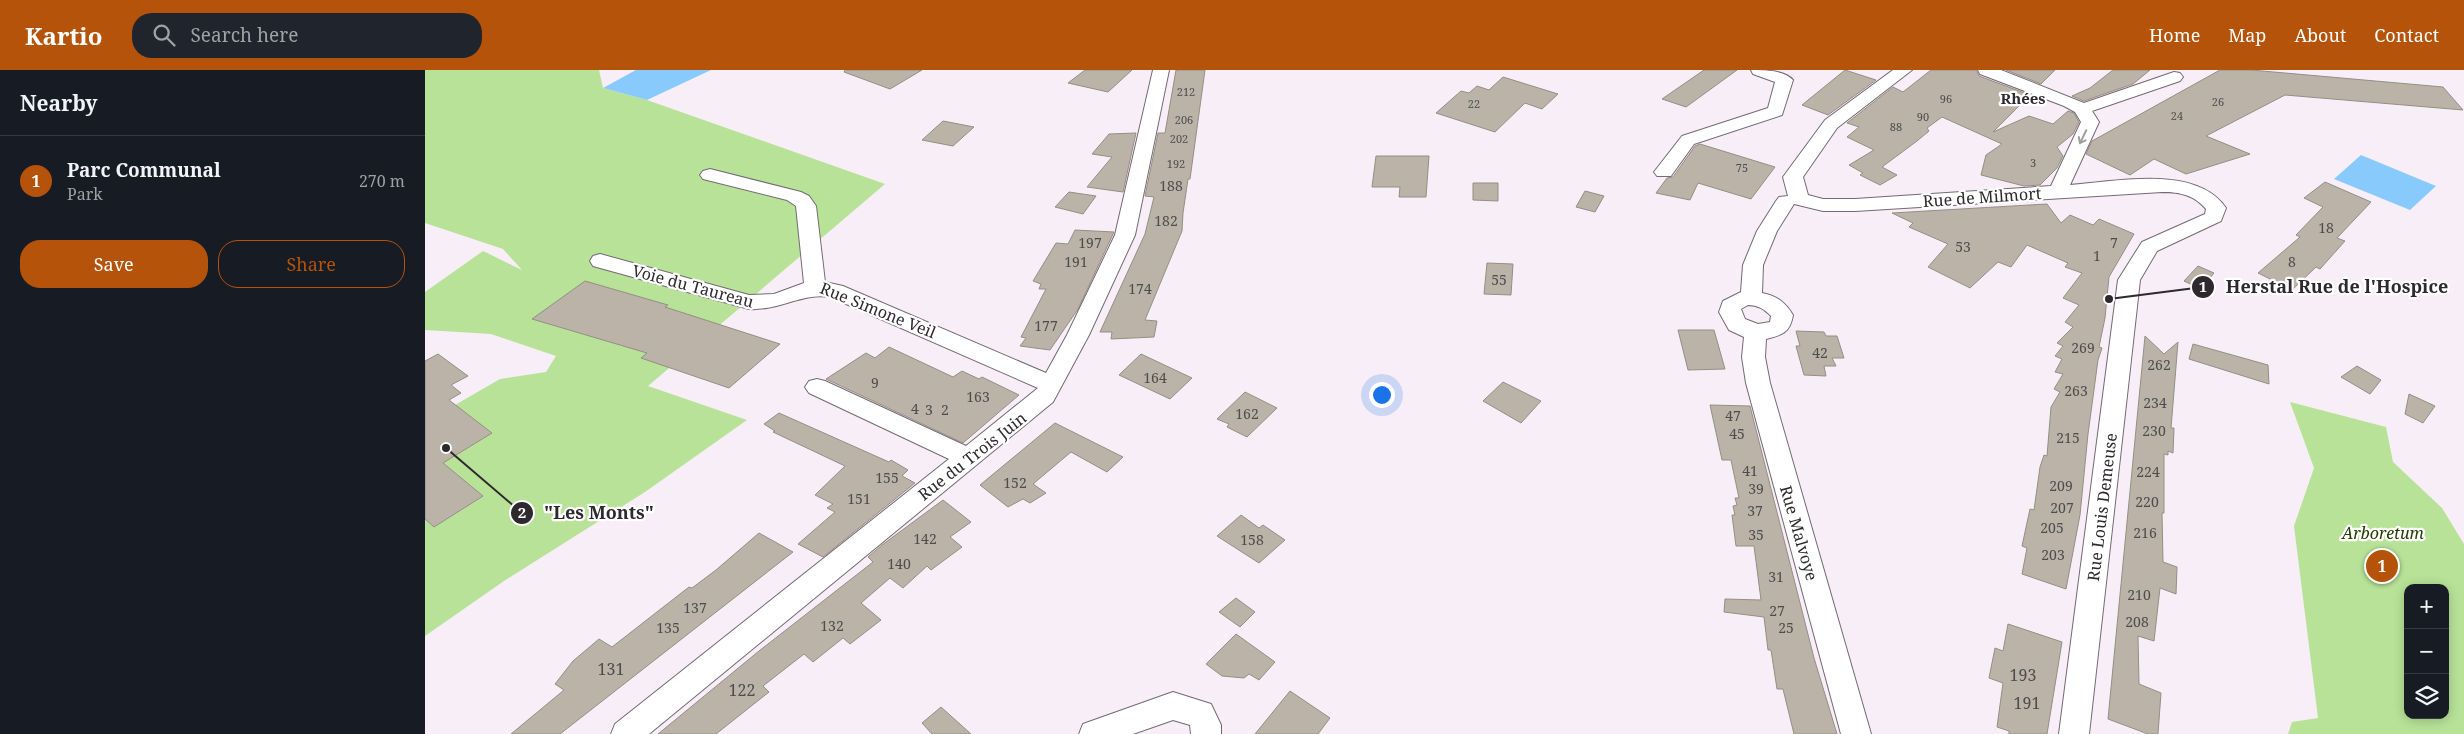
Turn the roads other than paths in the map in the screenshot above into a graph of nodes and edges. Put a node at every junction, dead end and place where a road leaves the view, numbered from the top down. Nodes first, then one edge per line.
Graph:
1 (1161, 70) edge
2 (1759, 70) edge
3 (1904, 70) edge
4 (1986, 70) edge
5 (2174, 77) dead end
6 (2082, 109) junction
7 (1664, 172) dead end
8 (711, 175) dead end
9 (2061, 192) junction
10 (1786, 201) dead end
11 (600, 261) dead end
12 (2129, 280) joint
13 (815, 287) junction
14 (1751, 298) junction
15 (1757, 332) junction
16 (1052, 385) junction
17 (817, 387) dead end
18 (969, 458) junction
19 (1203, 724) edge
20 (626, 734) edge
21 (1094, 734) edge
22 (1856, 734) edge
23 (2074, 734) edge

1 - 16 street, Rue du Trois Juin
2 - 7 street
3 - 9 street, Rue de Milmort
4 - 6 street
5 - 6 street
6 -> 9 street
8 - 13 street, Rue Simone Veil
9 - 12 street, Rue de Milmort
10 - 14 street
11 - 13 street, Voie du Taureau
12 - 23 street, Rue Louis Demeuse
13 - 16 street, Rue Simone Veil
14 - 15 street
14 - 15 street
15 - 22 street, Rue Malvoye
16 - 18 street, Rue du Trois Juin
17 - 18 street
18 - 20 street, Rue du Trois Juin
19 - 21 street

